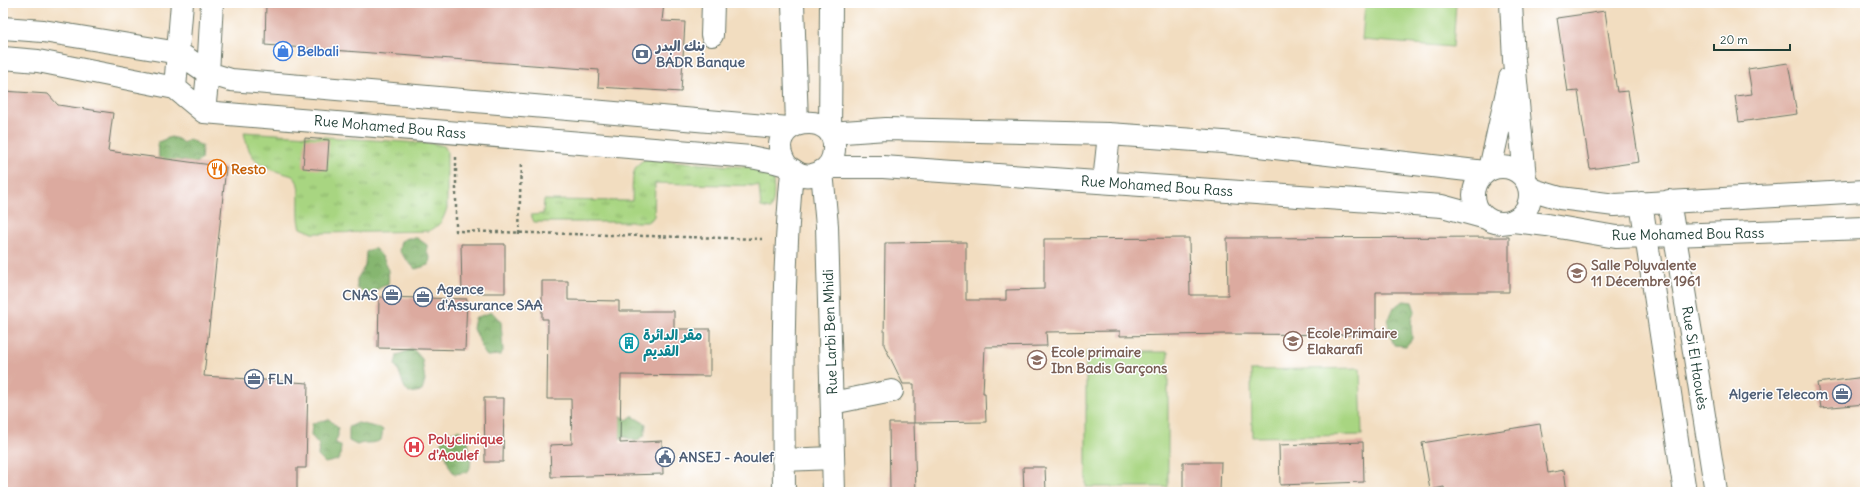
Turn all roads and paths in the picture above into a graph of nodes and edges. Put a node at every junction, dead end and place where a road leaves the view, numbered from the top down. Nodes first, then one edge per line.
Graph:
1 (182, 3) edge
2 (212, 3) edge
3 (713, 3) edge
4 (793, 3) edge
5 (831, 3) edge
6 (1511, 3) edge
7 (3, 28) edge
8 (712, 35) dead end
9 (179, 53) junction
10 (3, 58) edge
11 (1514, 60) junction
12 (208, 73) junction
13 (175, 88) junction
14 (204, 112) junction
15 (793, 126) junction
16 (456, 132) junction
17 (830, 133) junction
18 (1109, 134) junction
19 (521, 138) junction
20 (790, 169) junction
21 (825, 169) junction
22 (1488, 170) junction
23 (1104, 182) junction
24 (1528, 183) junction
25 (1865, 191) edge
26 (1669, 201) junction
27 (1641, 203) junction
28 (1486, 218) junction
29 (1513, 221) junction
30 (1865, 228) edge
31 (519, 234) junction
32 (1675, 235) junction
33 (1646, 237) junction
34 (786, 239) junction
35 (892, 391) dead end
36 (832, 403) junction
37 (833, 458) junction
38 (783, 460) junction
39 (784, 492) edge
40 (834, 492) edge
41 (1685, 492) edge
42 (1716, 492) edge

1 - 9 street
2 - 12 street
3 - 8 street
4 - 15 street
5 - 17 street
6 - 11 street
7 - 9 street
9 - 12 street
9 - 13 street
10 - 13 street
11 - 22 street
11 - 24 street
12 - 14 street
12 - 15 street
13 - 14 street
14 - 16 street, Rue Mohamed Bou Rass
15 - 17 street
15 - 20 street
16 - 19 street, Rue Mohamed Bou Rass
16 - 31 path
17 - 18 street
17 - 21 street
18 - 22 street
18 - 23 street
19 - 20 street, Rue Mohamed Bou Rass
19 - 31 path
20 - 21 street
20 - 34 street
21 - 23 street, Rue Mohamed Bou Rass
21 - 36 street, Rue Larbi Ben Mhidi
22 - 24 street
22 - 28 street
23 - 28 street, Rue Mohamed Bou Rass
24 - 27 street
24 - 29 street
25 - 26 street
26 - 27 street
26 - 32 street, Rue Si El Haouès
27 - 33 street
28 - 29 street
29 - 33 street, Rue Mohamed Bou Rass
30 - 32 street, Rue Mohamed Bou Rass
31 - 34 path
32 - 33 street, Rue Mohamed Bou Rass
32 - 42 street, Rue Si El Haouès
33 - 41 street
34 - 38 street
35 - 36 street
36 - 37 street, Rue Larbi Ben Mhidi
37 - 38 street
37 - 40 street, Rue Larbi Ben Mhidi
38 - 39 street

